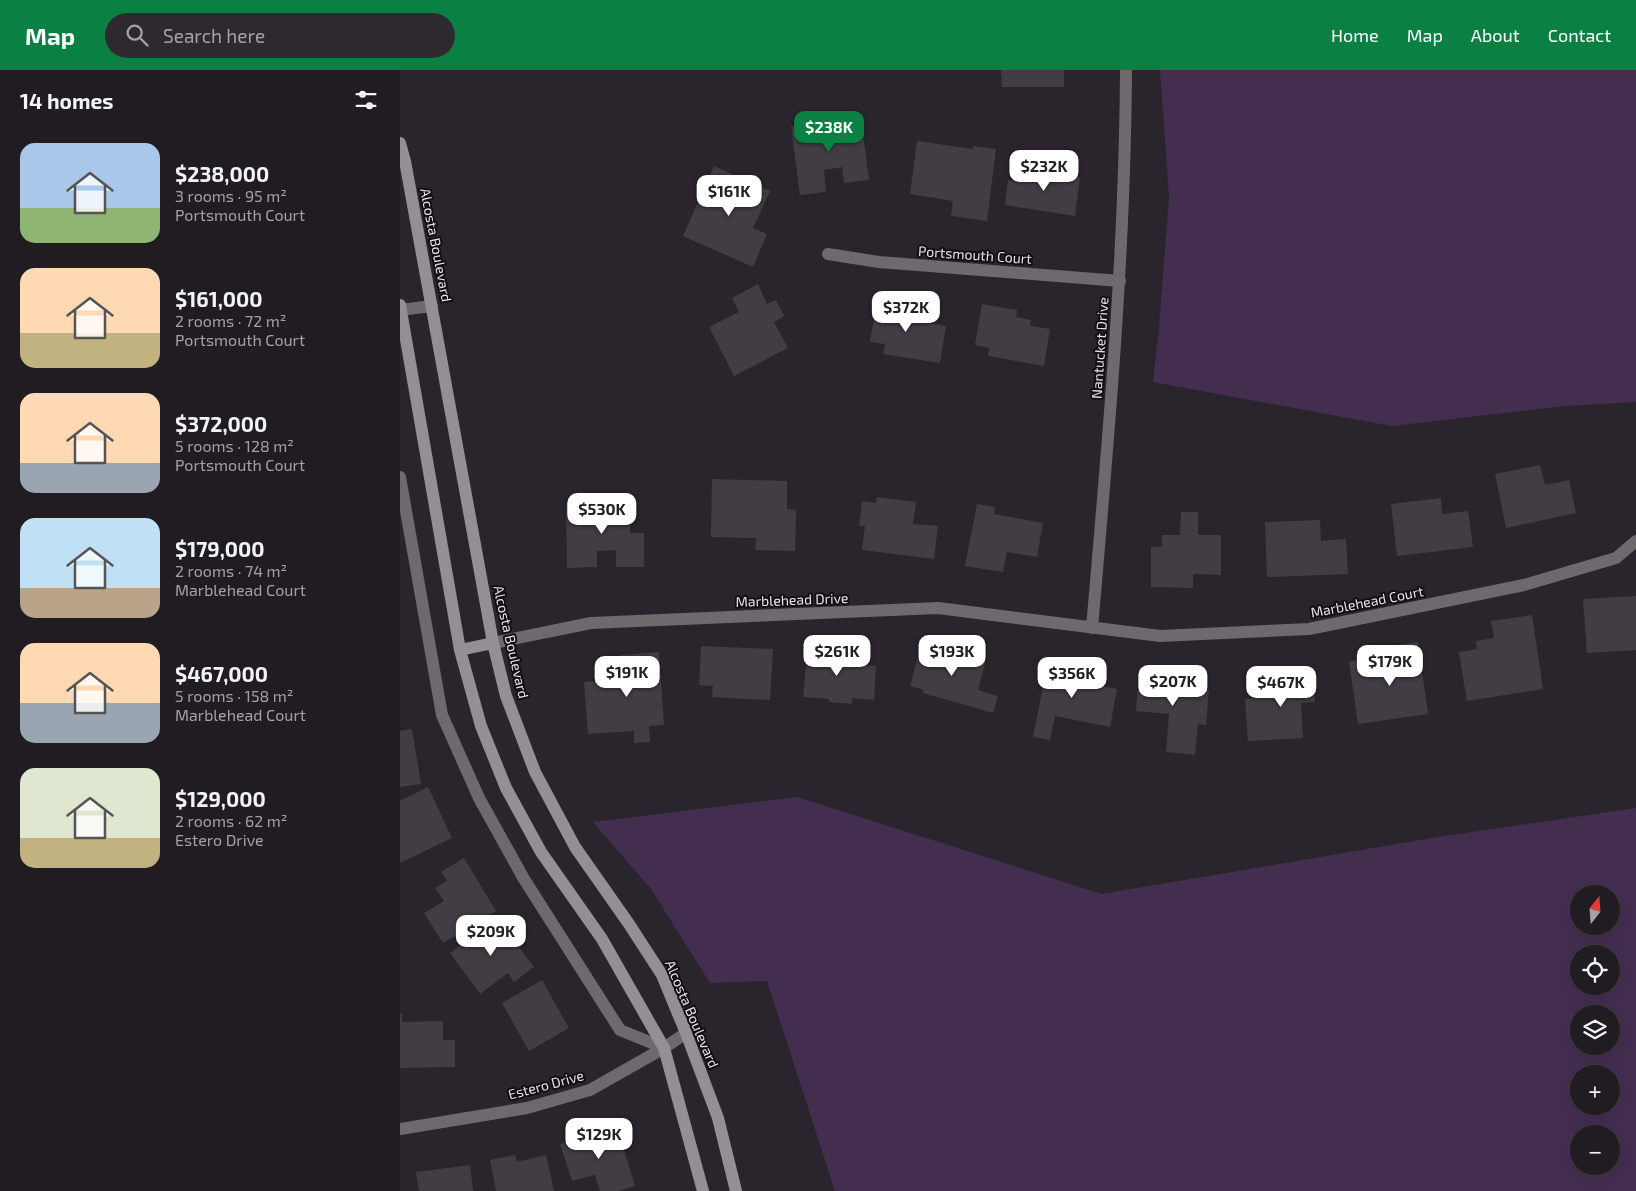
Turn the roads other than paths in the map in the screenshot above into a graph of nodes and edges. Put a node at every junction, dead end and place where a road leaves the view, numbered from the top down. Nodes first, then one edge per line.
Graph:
1 (1126, 70) edge
2 (400, 143) edge
3 (828, 254) dead end
4 (1120, 281) junction
5 (432, 306) junction
6 (400, 308) edge
7 (400, 477) edge
8 (1636, 541) edge
9 (1092, 628) junction
10 (493, 643) junction
11 (460, 650) junction
12 (686, 1033) junction
13 (664, 1048) junction
14 (400, 1129) edge
15 (703, 1191) edge
16 (736, 1191) edge

1 - 4 street, Nantucket Drive
2 - 5 main road, Alcosta Boulevard
3 - 4 street, Portsmouth Court
4 - 9 street, Nantucket Drive
5 - 6 street
5 - 10 main road, Alcosta Boulevard
6 - 11 main road
7 - 13 street
8 - 9 street, Marblehead Court
9 - 10 street, Marblehead Drive
10 - 11 main road
10 - 12 main road, Alcosta Boulevard
11 - 13 main road
12 - 13 street, Estero Drive
12 - 16 main road, Alcosta Boulevard
13 - 14 street, Estero Drive
13 - 15 main road

